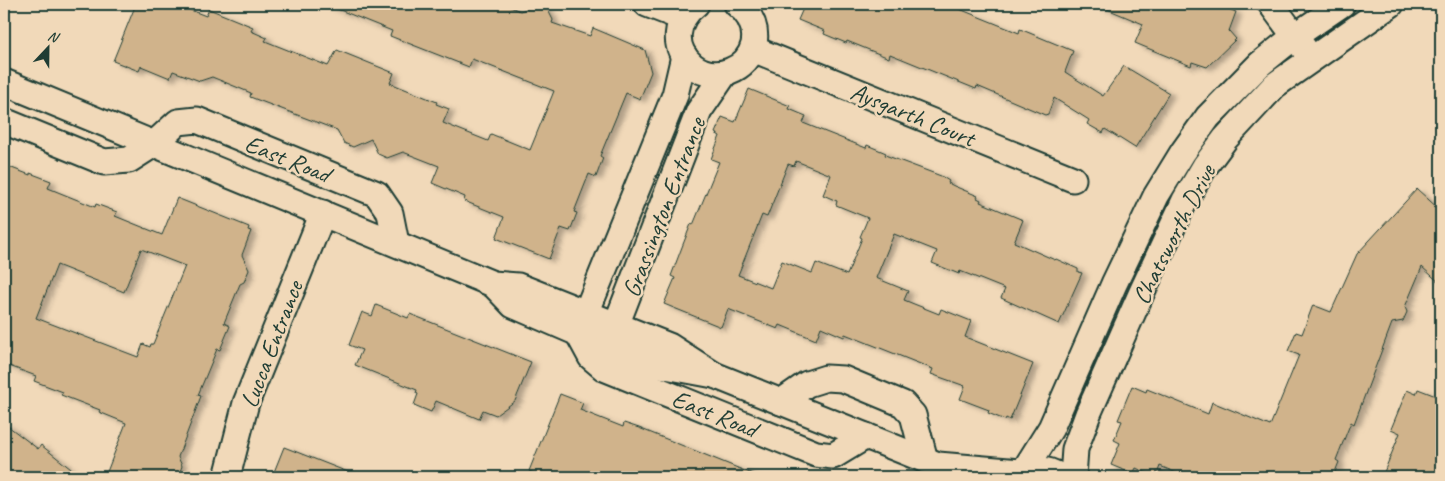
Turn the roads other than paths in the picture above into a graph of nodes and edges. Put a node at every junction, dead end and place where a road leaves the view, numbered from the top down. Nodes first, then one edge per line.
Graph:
1 (647, 4) edge
2 (737, 4) edge
3 (1271, 4) edge
4 (1342, 4) edge
5 (1391, 4) edge
6 (689, 11) edge
7 (1295, 36) junction
8 (752, 49) junction
9 (684, 56) junction
10 (1311, 58) junction
11 (725, 73) junction
12 (4, 82) edge
13 (4, 121) edge
14 (154, 144) junction
15 (1073, 179) dead end
16 (324, 213) junction
17 (396, 243) junction
18 (1114, 284) junction
19 (1141, 294) junction
20 (582, 323) junction
21 (613, 335) junction
22 (781, 402) junction
23 (866, 436) junction
24 (938, 467) edge
25 (1018, 473) edge
26 (228, 477) edge
27 (1061, 477) edge
28 (1073, 477) edge

1 - 6 street
2 - 8 street
3 - 7 street
4 - 7 street, Chatsworth Drive
5 - 10 street, Chatsworth Drive
6 - 9 street
7 - 10 street
7 - 18 street, Chatsworth Drive
8 - 11 street
8 - 15 street, Aysgarth Court
9 - 11 street
9 - 20 street, Grassington Entrance
10 - 19 street, Chatsworth Drive
11 - 21 street, Grassington Entrance
12 - 14 street, East Road
13 - 14 street, East Road
14 - 16 street, East Road
14 - 17 street, East Road
16 - 17 street, East Road
16 - 26 street, Lucca Entrance
17 - 20 street, East Road
18 - 19 street
18 - 25 street, Chatsworth Drive
19 - 28 street, Chatsworth Drive
20 - 21 street, East Road
20 - 23 street, East Road
21 - 22 street, East Road
22 - 23 street, East Road
22 - 24 street, East Road
23 - 24 street, East Road
24 - 25 street, East Road
25 - 27 street, East Road

